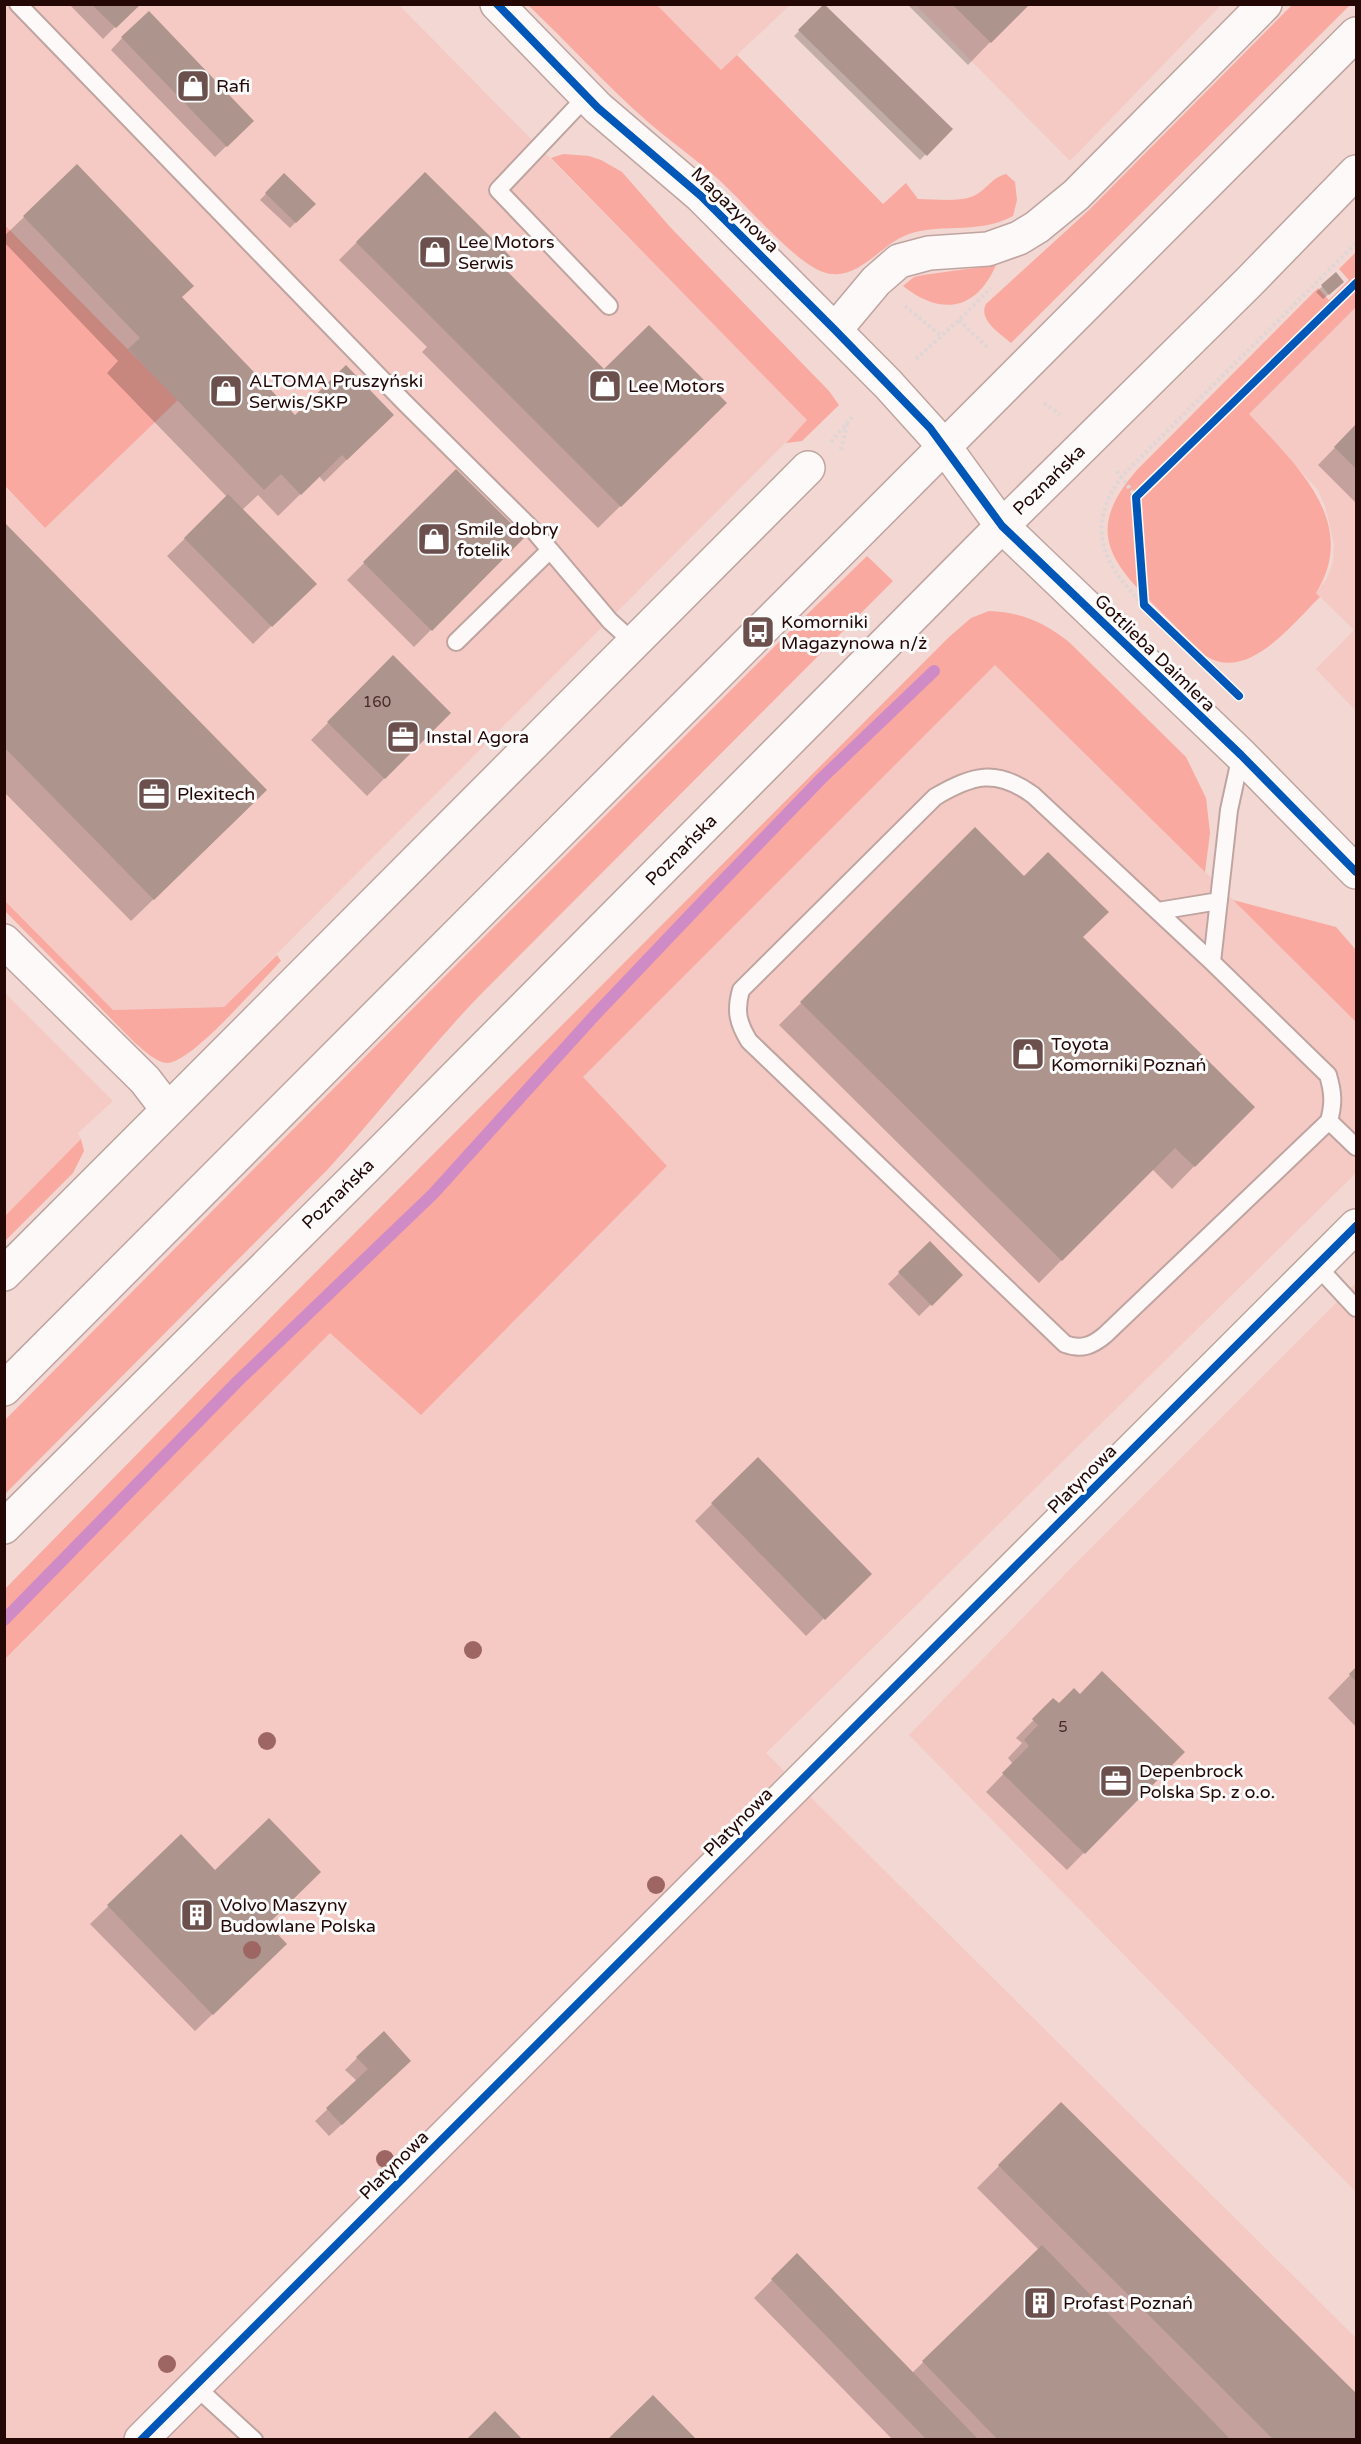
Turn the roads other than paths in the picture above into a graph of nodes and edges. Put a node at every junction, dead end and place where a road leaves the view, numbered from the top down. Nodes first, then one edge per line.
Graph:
1 (18, 4) edge
2 (497, 4) edge
3 (1265, 4) edge
4 (1356, 34) edge
5 (586, 97) junction
6 (1356, 172) edge
7 (609, 306) dead end
8 (835, 330) junction
9 (944, 446) junction
10 (808, 468) dead end
11 (1002, 526) junction
12 (550, 550) junction
13 (456, 642) dead end
14 (633, 642) junction
15 (1241, 755) junction
16 (1356, 872) edge
17 (1219, 901) junction
18 (1158, 911) junction
19 (4, 942) edge
20 (1212, 962) junction
21 (168, 1110) junction
22 (1329, 1121) junction
23 (1356, 1147) edge
24 (1356, 1226) edge
25 (1317, 1266) junction
26 (4, 1274) edge
27 (1356, 1308) edge
28 (4, 1389) edge
29 (4, 1527) edge
30 (195, 2386) junction
31 (141, 2439) edge
32 (255, 2439) edge

1 - 12 lane
2 - 5 street, Magazynowa
3 - 8 street
4 - 9 street
5 - 7 lane
5 - 8 street, Magazynowa
6 - 11 street, Poznańska
8 - 9 street, Magazynowa
9 - 11 street, Gottlieba Daimlera
9 - 28 street
10 - 14 street
11 - 15 street, Gottlieba Daimlera
11 - 29 street, Poznańska
12 - 13 lane
12 - 14 lane
14 - 21 street
15 - 16 street, Gottlieba Daimlera
15 - 17 lane
17 - 18 lane
17 - 20 lane
18 - 20 lane
18 - 22 lane
19 - 21 street
20 - 22 lane
21 - 26 street
22 - 23 lane
24 - 25 street, Platynowa
25 - 27 lane
25 - 30 street, Platynowa
30 - 31 street, Platynowa
30 - 32 lane

